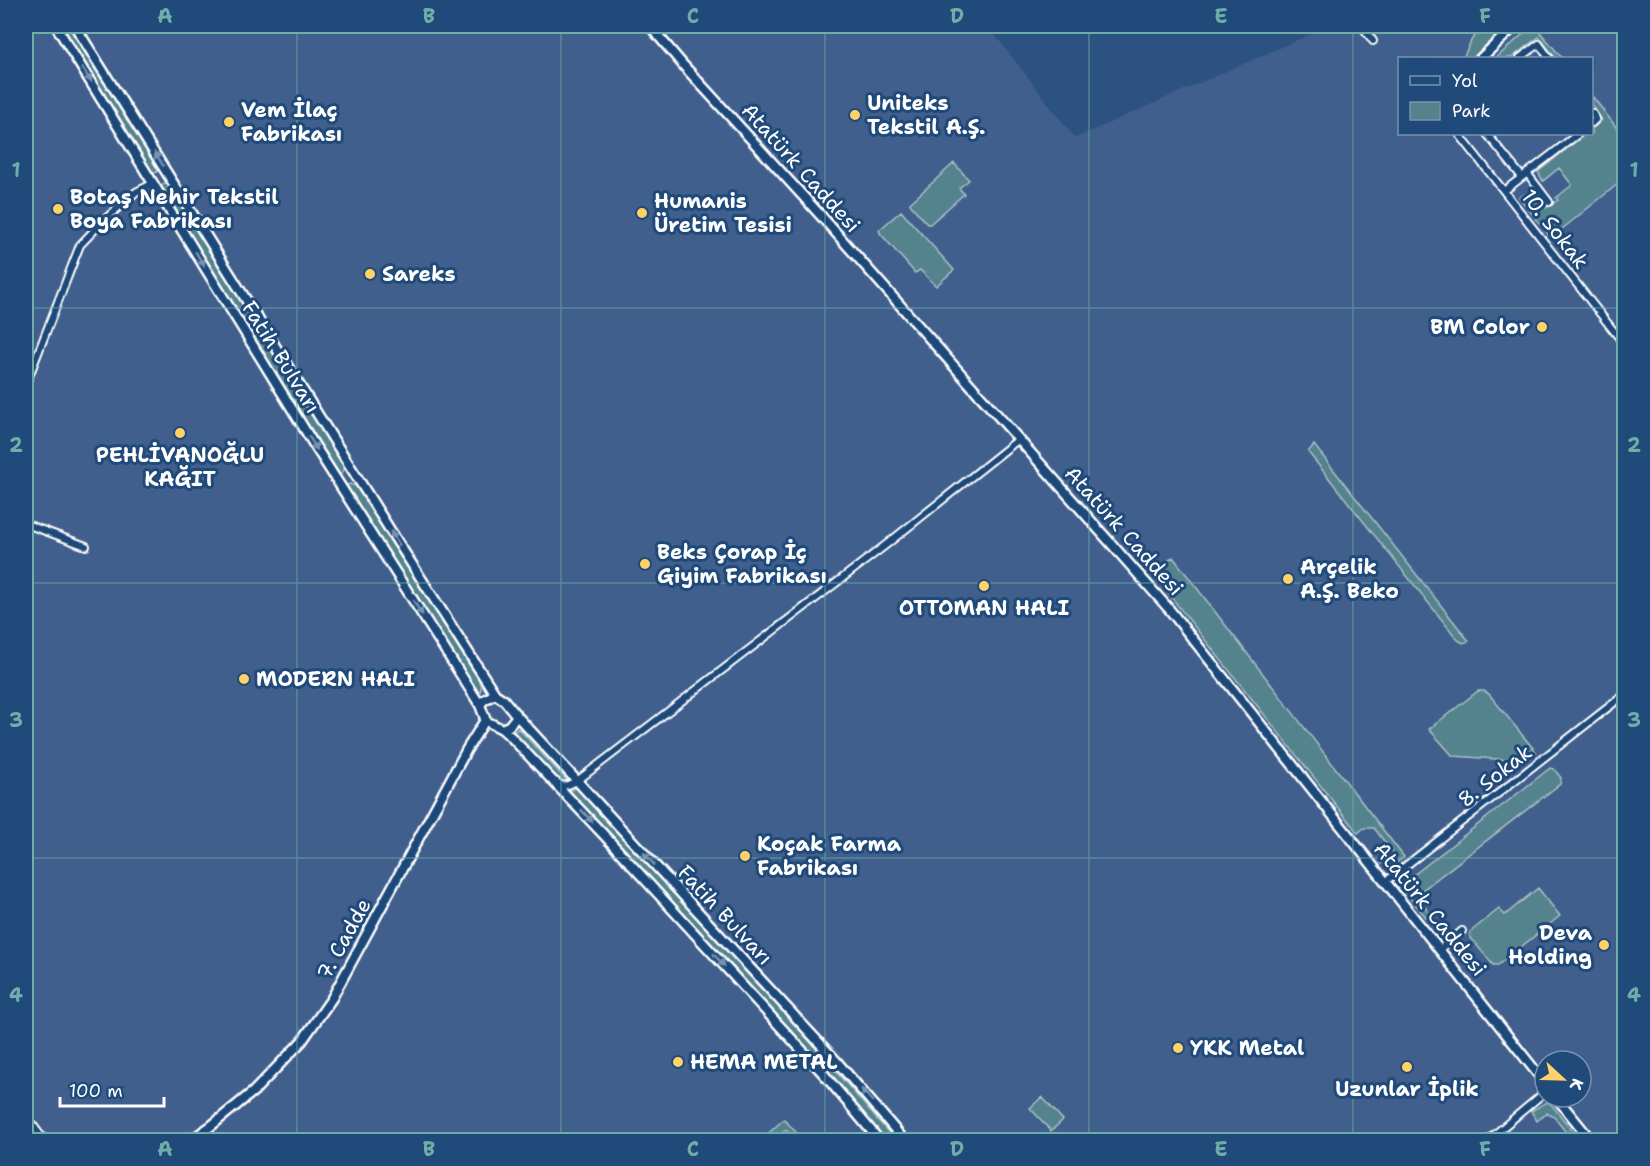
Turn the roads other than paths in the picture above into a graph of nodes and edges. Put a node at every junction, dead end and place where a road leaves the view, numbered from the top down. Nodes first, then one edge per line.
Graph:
1 (56, 26) edge
2 (75, 26) edge
3 (650, 26) edge
4 (1362, 26) edge
5 (1515, 26) edge
6 (1372, 41) dead end
7 (1482, 57) edge
8 (1521, 57) edge
9 (1548, 57) edge
10 (1460, 135) edge
11 (1488, 135) edge
12 (1577, 135) edge
13 (1525, 175) junction
14 (154, 183) junction
15 (1504, 191) junction
16 (1549, 202) dead end
17 (1624, 344) edge
18 (26, 384) edge
19 (1019, 440) junction
20 (26, 524) edge
21 (86, 546) dead end
22 (495, 694) junction
23 (1624, 695) edge
24 (480, 705) junction
25 (517, 716) junction
26 (486, 720) junction
27 (502, 729) junction
28 (541, 768) junction
29 (577, 781) junction
30 (1385, 882) junction
31 (1462, 931) dead end
32 (1440, 949) junction
33 (1533, 1068) edge
34 (1533, 1102) edge
35 (1566, 1109) edge
36 (26, 1116) edge
37 (44, 1140) edge
38 (191, 1140) edge
39 (879, 1140) edge
40 (904, 1140) edge
41 (1488, 1140) edge
42 (1591, 1140) edge

1 -> 14 main road, Fatih Bulvarı
22 -> 2 main road, Fatih Bulvarı
3 - 19 main road, Atatürk Caddesi
4 - 6 street
5 - 7 main road
8 - 9 street
10 - 15 street, 10. Sokak
11 - 13 street
12 - 13 street
13 - 15 street
13 - 16 street
14 - 18 street
14 -> 24 main road, Fatih Bulvarı
15 - 17 street, 10. Sokak
19 - 29 street
19 - 30 main road, Atatürk Caddesi
20 - 21 street
22 - 24 main road
22 - 25 main road, Fatih Bulvarı
23 - 30 street, 8. Sokak
24 - 26 main road, Fatih Bulvarı
25 - 27 main road
25 - 29 main road, Fatih Bulvarı
26 - 27 main road, Fatih Bulvarı
26 - 38 main road, 7. Cadde
27 - 28 main road, Fatih Bulvarı
28 - 29 street
28 -> 39 main road, Fatih Bulvarı
40 -> 29 main road, Fatih Bulvarı
30 - 32 main road, Atatürk Caddesi
31 - 32 street
32 - 33 main road, Atatürk Caddesi
34 - 41 street
35 - 42 main road
36 - 37 street

